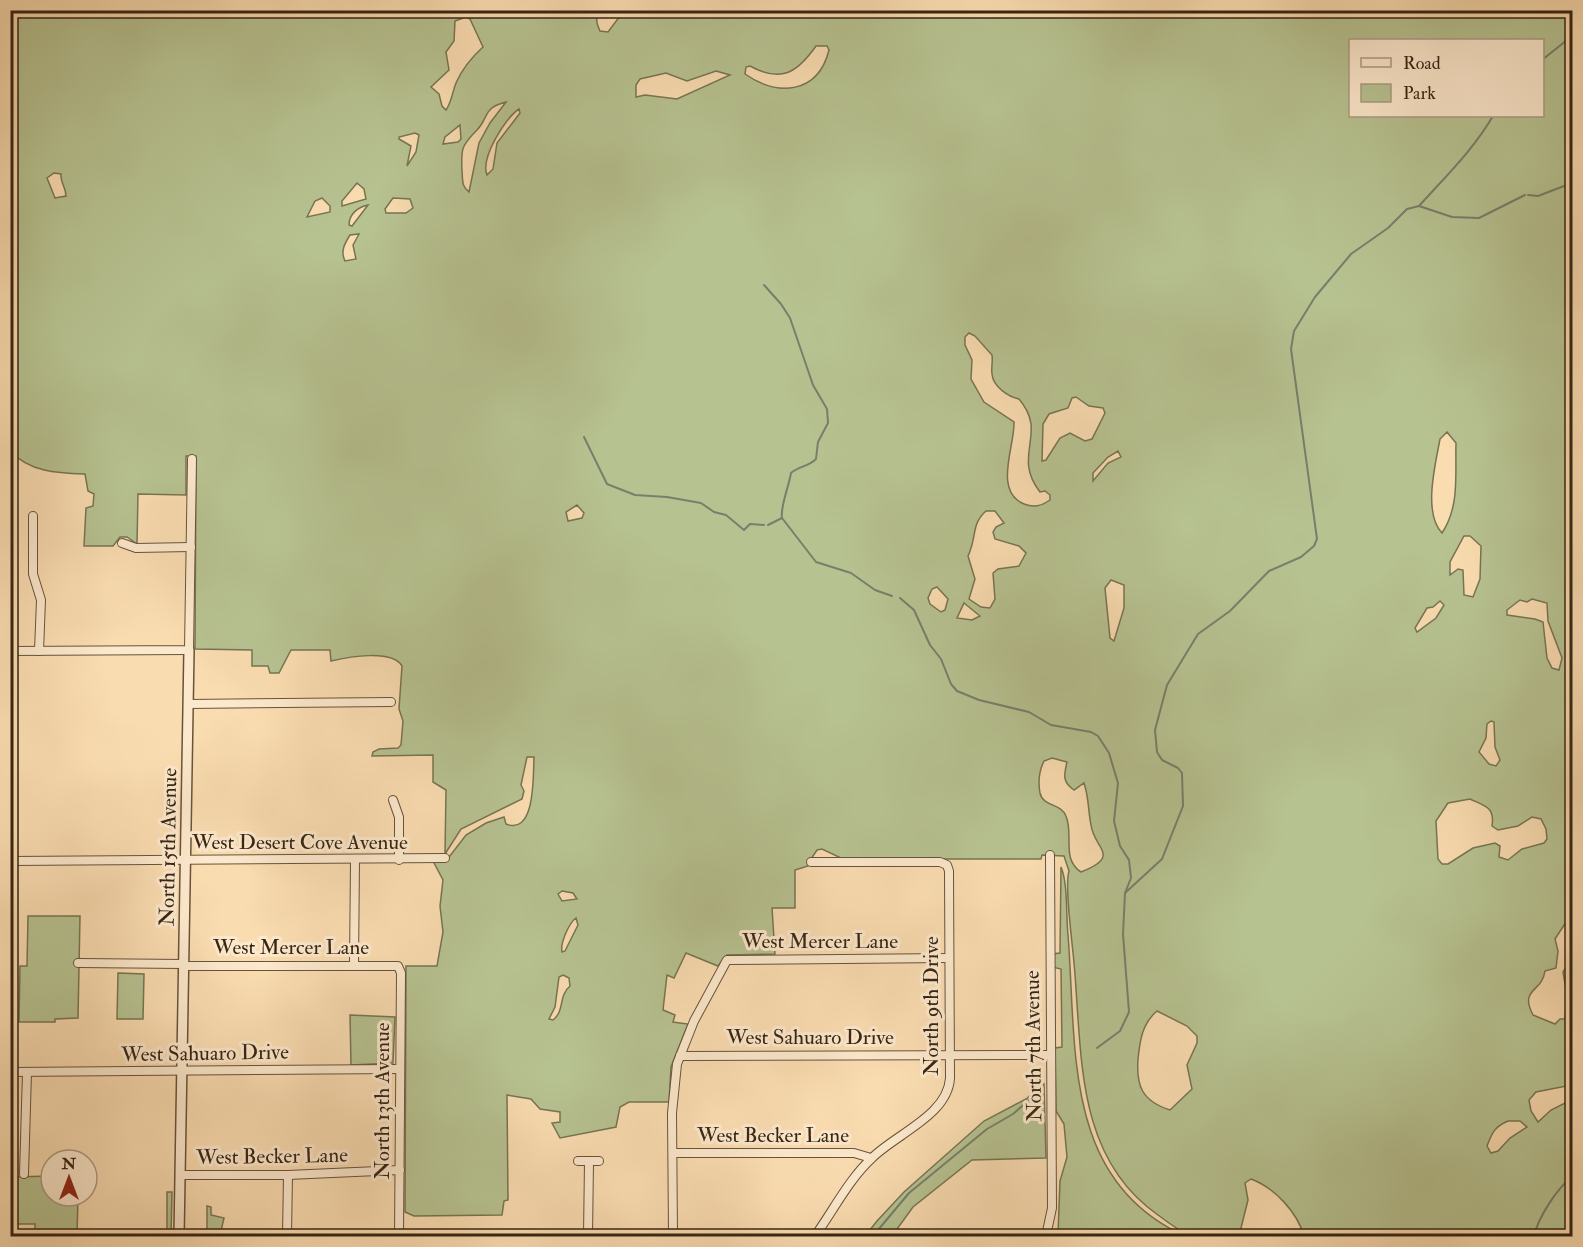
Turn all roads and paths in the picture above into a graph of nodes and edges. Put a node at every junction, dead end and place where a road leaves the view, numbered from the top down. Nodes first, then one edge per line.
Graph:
1 (192, 459) dead end
2 (33, 516) dead end
3 (122, 543) dead end
4 (190, 547) junction
5 (10, 651) edge
6 (39, 651) junction
7 (189, 651) junction
8 (391, 702) dead end
9 (188, 704) junction
10 (393, 800) dead end
11 (1050, 855) dead end
12 (445, 858) dead end
13 (355, 860) junction
14 (399, 860) junction
15 (10, 861) edge
16 (185, 861) junction
17 (811, 862) dead end
18 (949, 958) junction
19 (78, 963) dead end
20 (184, 965) junction
21 (354, 965) junction
22 (398, 966) joint
23 (949, 1055) junction
24 (1049, 1055) junction
25 (680, 1056) junction
26 (400, 1069) junction
27 (182, 1070) junction
28 (10, 1072) edge
29 (27, 1072) junction
30 (673, 1153) junction
31 (872, 1158) junction
32 (578, 1161) dead end
33 (590, 1161) junction
34 (599, 1161) dead end
35 (400, 1170) junction
36 (24, 1174) dead end
37 (180, 1175) junction
38 (288, 1175) junction
39 (179, 1236) edge
40 (287, 1236) edge
41 (399, 1236) edge
42 (588, 1236) edge
43 (673, 1236) edge
44 (815, 1236) edge
45 (1047, 1236) edge

1 - 4 street, North 15th Avenue
2 - 6 street
3 - 4 street
4 - 7 street, North 15th Avenue
5 - 6 street
6 - 7 street
7 - 9 street, North 15th Avenue
8 - 9 street
9 - 16 street, North 15th Avenue
10 - 14 street
11 - 24 street, North 7th Avenue
12 - 14 street, West Desert Cove Avenue
13 - 14 street, West Desert Cove Avenue
13 - 16 street, West Desert Cove Avenue
13 - 21 street
15 - 16 street, West Desert Cove Avenue
16 - 20 street, North 15th Avenue
17 - 18 street, North 9th Drive
18 - 23 street, North 9th Drive
18 - 25 street, West Mercer Lane
19 - 20 street, West Mercer Lane
20 - 21 street, West Mercer Lane
20 - 27 street, North 15th Avenue
21 - 22 street, West Mercer Lane
22 - 26 street, North 13th Avenue
23 - 24 street, West Sahuaro Drive
23 - 25 street, West Sahuaro Drive
23 - 31 street, North 9th Drive
24 - 45 street, North 7th Avenue
25 - 30 street
26 - 27 street, West Sahuaro Drive
26 - 35 street, North 13th Avenue
27 - 29 street, West Sahuaro Drive
27 - 37 street, North 15th Avenue
28 - 29 street, West Sahuaro Drive
29 - 36 street
30 - 31 street, West Becker Lane
30 - 43 street
31 - 44 street, North 9th Drive
32 - 33 street
33 - 34 street
33 - 42 street
35 - 38 street, West Becker Lane
35 - 41 street, North 13th Avenue
37 - 38 street, West Becker Lane
37 - 39 street, North 15th Avenue
38 - 40 street

